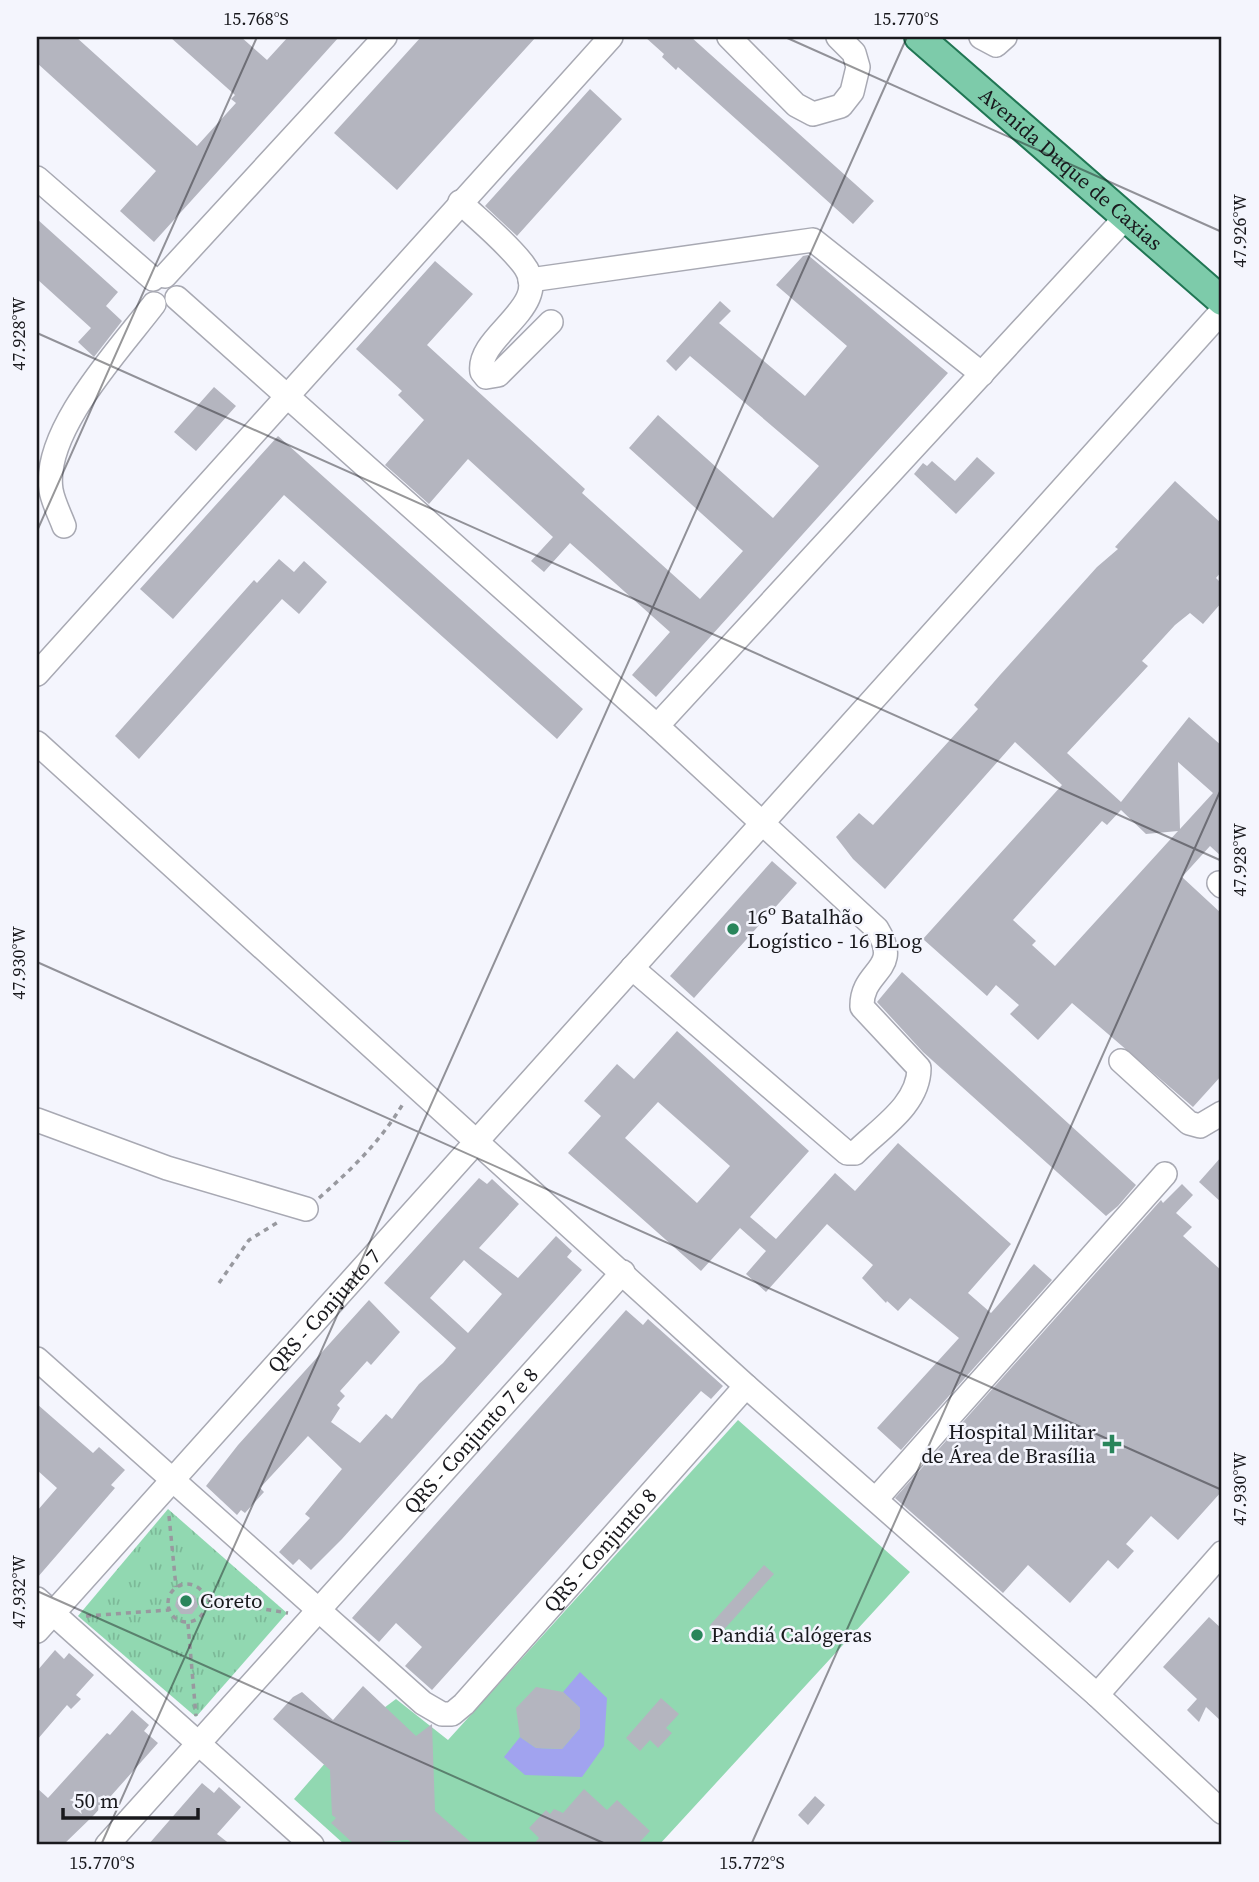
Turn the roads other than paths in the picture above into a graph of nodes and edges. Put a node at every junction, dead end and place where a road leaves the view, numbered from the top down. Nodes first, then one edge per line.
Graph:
1 (385, 37) edge
2 (611, 37) edge
3 (729, 37) edge
4 (838, 37) edge
5 (919, 37) edge
6 (981, 37) edge
7 (1005, 37) edge
8 (37, 178) edge
9 (460, 202) junction
10 (1126, 217) junction
11 (159, 277) junction
12 (530, 280) junction
13 (177, 298) junction
14 (1222, 301) edge
15 (154, 304) junction
16 (1222, 311) edge
17 (551, 322) dead end
18 (982, 374) junction
19 (288, 395) junction
20 (64, 526) dead end
21 (37, 674) edge
22 (657, 726) junction
23 (37, 743) edge
24 (763, 822) junction
25 (632, 968) junction
26 (1121, 1060) dead end
27 (1222, 1113) edge
28 (37, 1120) edge
29 (476, 1142) junction
30 (1164, 1174) dead end
31 (306, 1209) road end
32 (623, 1272) junction
33 (37, 1359) edge
34 (746, 1386) junction
35 (172, 1479) junction
36 (877, 1498) junction
37 (1222, 1553) edge
38 (45, 1606) edge
39 (319, 1611) junction
40 (37, 1631) edge
41 (1097, 1695) junction
42 (198, 1742) junction
43 (1217, 1797) edge
44 (107, 1845) edge
45 (312, 1845) edge

1 - 11 street
2 - 9 street
3 - 4 street
5 - 10 main road, Avenida Duque de Caxias
6 - 7 street
8 - 11 street
9 - 12 street
9 - 19 street
10 - 14 main road, Avenida Duque de Caxias
10 - 18 street
11 - 13 street
11 - 15 street
12 - 17 street
12 - 18 street
13 - 15 street
13 - 19 street
15 - 20 street
16 - 24 street, QRS - Conjunto 7
18 - 22 street
19 - 21 street
19 - 22 street
22 - 24 street
23 - 29 street
24 - 25 street, QRS - Conjunto 7
24 - 25 street
25 - 29 street, QRS - Conjunto 7
26 - 27 street
28 - 31 street
29 - 32 street
29 - 35 street, QRS - Conjunto 7
30 - 36 street
32 - 34 street
32 - 39 street, QRS - Conjunto 7 e 8
33 - 35 street
34 - 36 street
34 - 39 street, QRS - Conjunto 8
35 - 38 street, QRS - Conjunto 7
35 - 39 street
36 - 41 street
37 - 41 street
38 - 40 street, QRS - Conjunto 7
38 - 42 street
39 - 42 street, QRS - Conjunto 7 e 8
41 - 43 street
42 - 44 street, QRS - Conjunto 7 e 8
42 - 45 street

